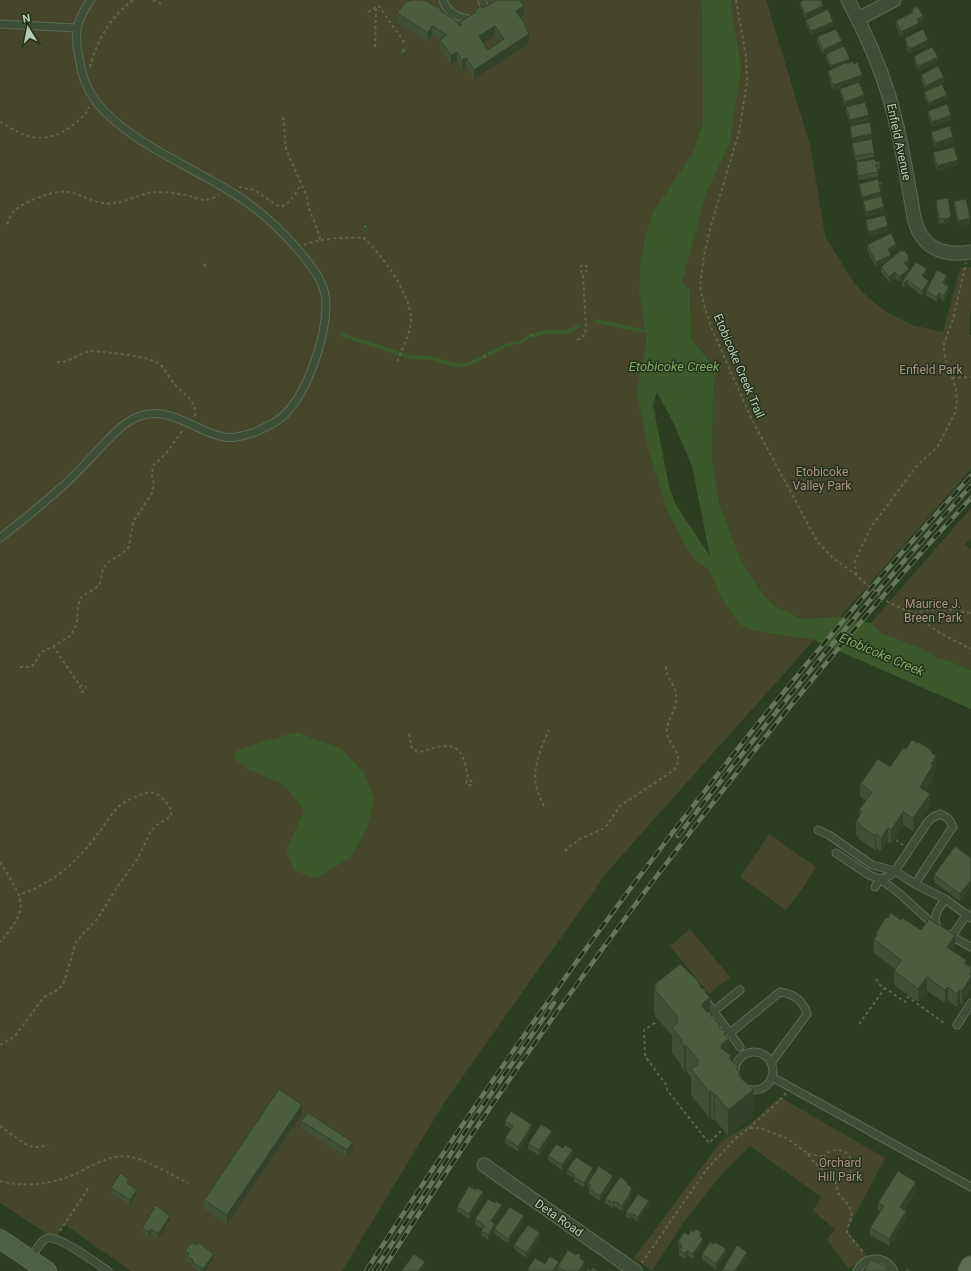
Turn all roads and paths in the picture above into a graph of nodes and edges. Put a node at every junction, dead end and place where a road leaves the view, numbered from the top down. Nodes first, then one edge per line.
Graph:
1 (91, 0) edge
2 (132, 0) edge
3 (153, 0) edge
4 (444, 0) edge
5 (482, 0) edge
6 (736, 0) edge
7 (848, 0) edge
8 (894, 0) edge
9 (164, 5) dead end
10 (376, 8) junction
11 (368, 12) dead end
12 (858, 18) junction
13 (0, 24) edge
14 (76, 28) junction
15 (406, 45) dead end
16 (375, 47) dead end
17 (89, 89) junction
18 (283, 116) dead end
19 (0, 122) edge
20 (302, 185) junction
21 (228, 191) junction
22 (8, 224) dead end
23 (321, 241) junction
24 (297, 249) junction
25 (970, 252) edge
26 (204, 264) dead end
27 (207, 269) dead end
28 (583, 276) junction
29 (531, 334) dead end
30 (533, 338) dead end
31 (577, 340) dead end
32 (484, 355) dead end
33 (486, 359) dead end
34 (57, 362) dead end
35 (397, 362) dead end
36 (971, 377) edge
37 (952, 378) junction
38 (191, 425) junction
39 (0, 538) edge
40 (856, 575) junction
41 (971, 613) edge
42 (914, 614) junction
43 (53, 646) junction
44 (971, 648) edge
45 (666, 666) dead end
46 (20, 667) dead end
47 (80, 686) dead end
48 (549, 730) dead end
49 (409, 734) dead end
50 (468, 778) dead end
51 (544, 806) dead end
52 (818, 830) dead end
53 (565, 851) dead end
54 (836, 853) dead end
55 (0, 862) edge
56 (895, 871) junction
57 (880, 879) junction
58 (915, 884) junction
59 (875, 887) dead end
60 (20, 895) junction
61 (945, 899) junction
62 (969, 916) edge
63 (937, 928) junction
64 (952, 936) junction
65 (0, 942) edge
66 (971, 948) edge
67 (876, 979) dead end
68 (885, 988) junction
69 (740, 990) dead end
70 (703, 998) edge
71 (971, 1003) edge
72 (714, 1011) junction
73 (655, 1022) edge
74 (944, 1023) dead end
75 (860, 1024) dead end
76 (957, 1025) dead end
77 (730, 1032) junction
78 (0, 1045) edge
79 (740, 1047) dead end
80 (771, 1063) junction
81 (772, 1077) junction
82 (790, 1087) junction
83 (0, 1126) edge
84 (749, 1128) junction
85 (721, 1131) edge
86 (48, 1145) dead end
87 (807, 1153) junction
88 (826, 1154) junction
89 (484, 1165) dead end
90 (822, 1169) junction
91 (0, 1181) edge
92 (836, 1181) junction
93 (188, 1183) dead end
94 (90, 1187) dead end
95 (971, 1187) edge
96 (0, 1239) edge
97 (55, 1239) junction
98 (869, 1259) junction
99 (30, 1260) junction
100 (971, 1267) edge
101 (638, 1268) edge
102 (47, 1271) edge
103 (108, 1271) edge
104 (857, 1271) edge
105 (894, 1271) edge
106 (969, 1271) edge

1 - 14 lane
2 - 17 path
3 - 9 path
4 - 5 lane
6 - 40 path, Etobicoke Creek Trail
7 - 12 street, Enfield Avenue
8 - 12 street
10 - 11 path
10 - 15 path
10 - 16 path
12 - 25 street, Enfield Avenue
13 - 14 lane
14 - 17 lane
17 - 19 path
17 - 21 lane
18 - 20 path
20 - 21 path
20 - 23 path
21 - 22 path
21 - 24 lane
23 - 24 path
23 - 35 path
24 - 38 lane
25 - 37 path
26 - 27 path
28 - 28 path
28 - 31 path
29 - 30 path
32 - 33 path
34 - 38 path
36 - 37 path
37 - 40 path
38 - 39 lane
38 - 43 path
40 - 42 path, Etobicoke Creek Trail
41 - 42 path
42 - 44 path, Etobicoke Creek Trail
43 - 46 path
43 - 47 path
45 - 53 path
48 - 51 path
49 - 50 path
52 - 56 lane
54 - 57 lane
55 - 60 path
56 - 57 lane
56 - 58 lane
56 - 58 lane
57 - 59 lane
57 - 63 lane
58 - 61 lane
60 - 65 path
60 - 78 path
61 - 62 lane
61 - 63 lane
62 - 64 lane
63 - 64 lane
64 - 66 lane
67 - 68 path
68 - 74 path
68 - 75 path
69 - 72 lane
70 - 72 lane
71 - 76 lane
72 - 77 lane
73 - 85 path
77 - 79 lane
77 - 80 lane
80 - 81 lane
80 - 81 lane
81 - 82 lane
82 - 84 path
82 - 95 lane
83 - 86 path
84 - 87 path
84 - 101 path
87 - 88 path
87 - 90 path
88 - 90 path
88 - 92 path
89 - 101 street, Deta Road
90 - 92 path
91 - 93 path
92 - 98 path
94 - 97 path
96 - 99 main road
97 - 99 lane
97 - 103 lane
98 - 104 lane
98 - 105 lane
99 - 102 main road
100 - 106 main road

